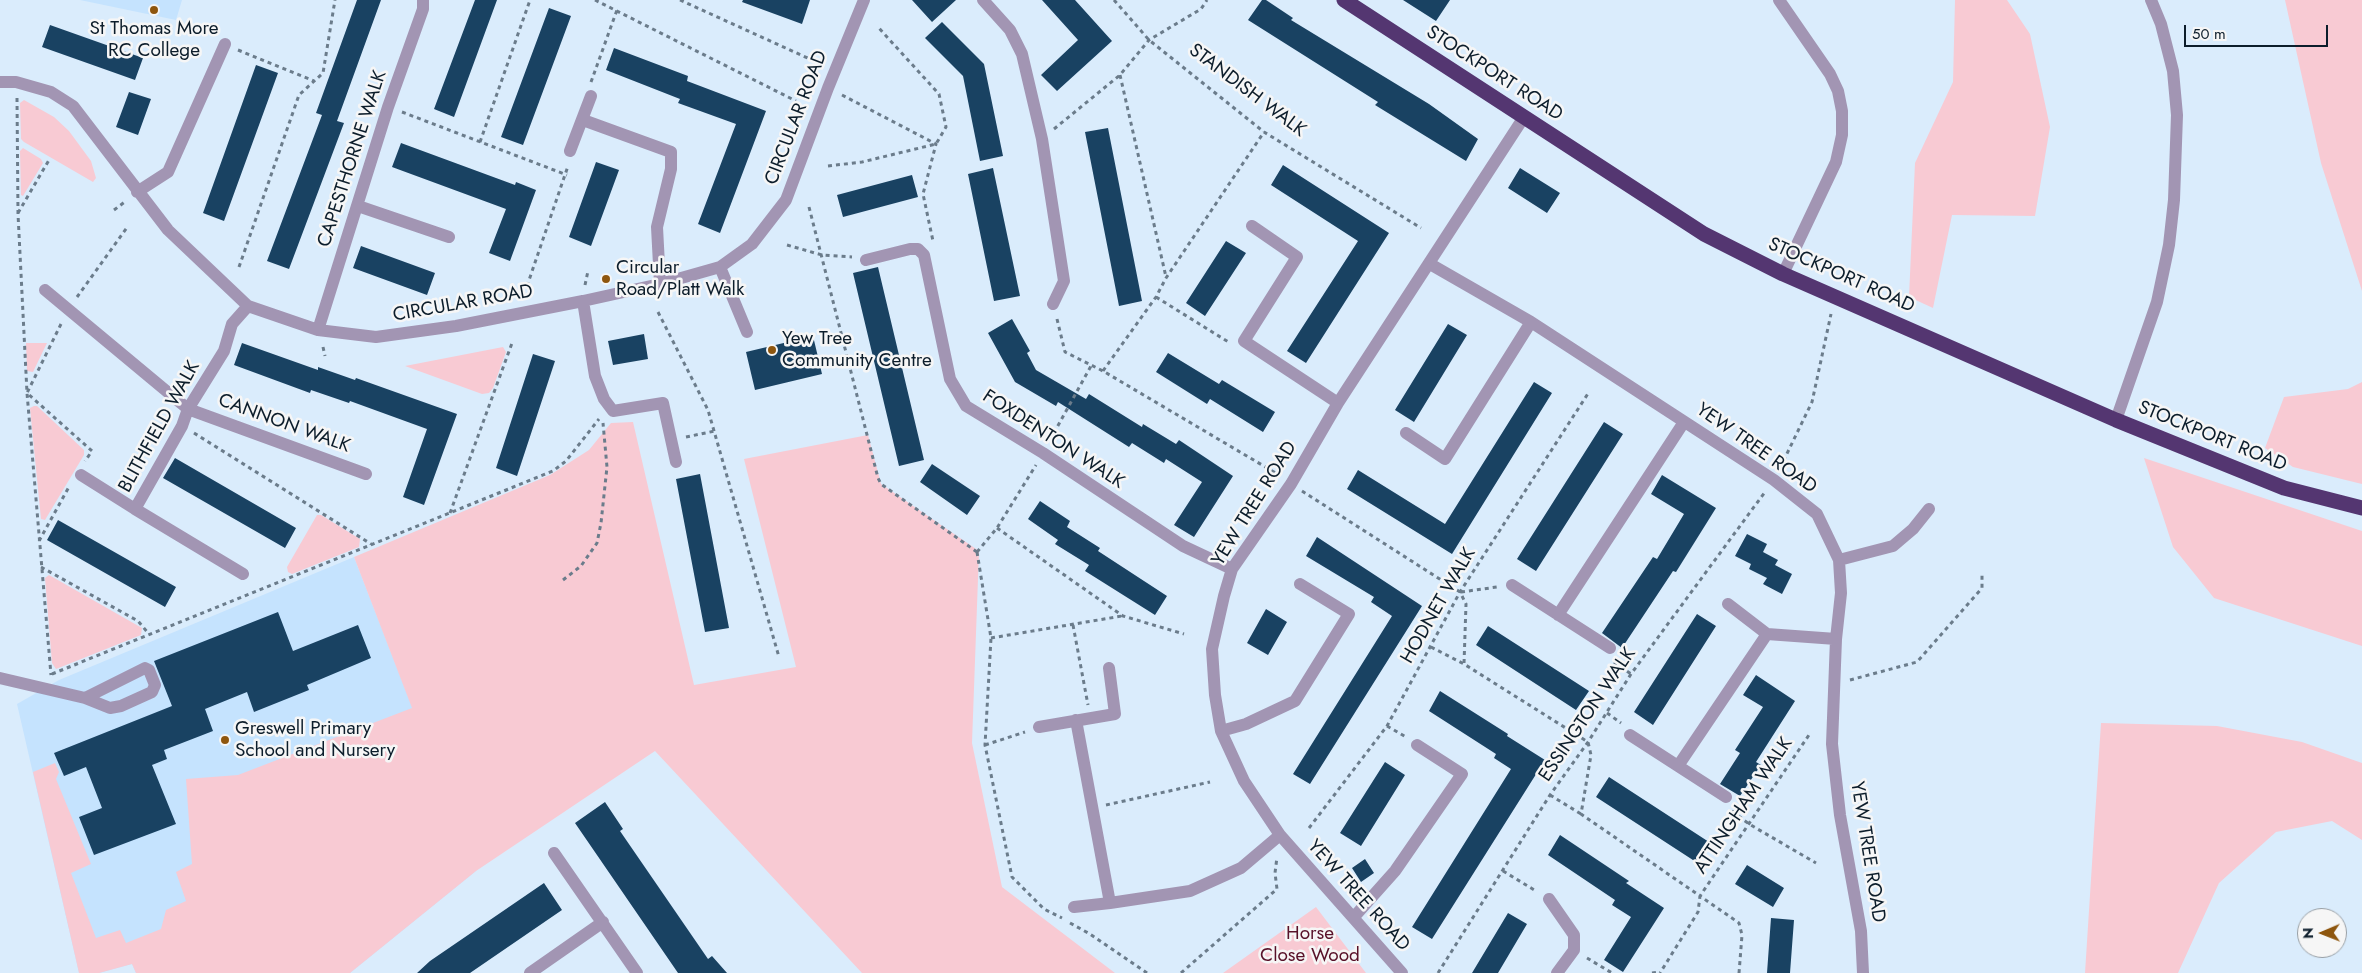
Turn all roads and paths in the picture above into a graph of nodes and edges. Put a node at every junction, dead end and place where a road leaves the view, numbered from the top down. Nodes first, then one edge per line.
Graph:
1 (335, 0) edge
2 (423, 0) edge
3 (530, 0) edge
4 (595, 0) edge
5 (680, 0) edge
6 (864, 0) edge
7 (984, 0) edge
8 (1114, 0) edge
9 (1207, 0) edge
10 (1779, 0) edge
11 (2151, 0) edge
12 (1346, 1) edge
13 (618, 10) junction
14 (877, 26) dead end
15 (1149, 40) junction
16 (225, 44) joint
17 (812, 60) dead end
18 (809, 68) dead end
19 (1120, 74) junction
20 (314, 81) junction
21 (0, 82) edge
22 (16, 82) junction
23 (828, 88) junction
24 (591, 96) joint
25 (796, 101) dead end
26 (388, 107) junction
27 (1524, 117) junction
28 (582, 120) junction
29 (1264, 132) junction
30 (1042, 139) junction
31 (480, 142) junction
32 (936, 144) junction
33 (570, 152) joint
34 (49, 160) dead end
35 (828, 166) dead end
36 (567, 175) junction
37 (137, 192) junction
38 (358, 206) junction
39 (809, 207) dead end
40 (18, 214) junction
41 (128, 226) dead end
42 (1252, 226) dead end
43 (1421, 228) dead end
44 (449, 237) dead end
45 (787, 245) dead end
46 (822, 255) junction
47 (924, 255) junction
48 (866, 260) joint
49 (1430, 264) junction
50 (238, 267) dead end
51 (720, 267) junction
52 (1783, 274) junction
53 (1166, 278) junction
54 (660, 284) junction
55 (527, 286) dead end
56 (45, 290) dead end
57 (1834, 296) junction
58 (1156, 297) junction
59 (583, 301) junction
60 (1053, 304) joint
61 (248, 306) junction
62 (69, 309) junction
63 (658, 312) dead end
64 (1531, 322) junction
65 (318, 330) junction
66 (747, 332) dead end
67 (1244, 341) junction
68 (512, 343) dead end
69 (1103, 371) junction
70 (1588, 392) dead end
71 (27, 393) junction
72 (1338, 403) junction
73 (188, 409) junction
74 (2116, 420) junction
75 (1684, 422) junction
76 (182, 426) junction
77 (715, 432) junction
78 (1406, 433) dead end
79 (671, 439) junction
80 (676, 462) dead end
81 (79, 472) junction
82 (366, 474) dead end
83 (1774, 480) junction
84 (1291, 484) junction
85 (2362, 508) edge
86 (135, 509) junction
87 (1930, 509) dead end
88 (450, 513) junction
89 (39, 542) junction
90 (372, 544) junction
91 (977, 552) junction
92 (1839, 560) junction
93 (41, 567) junction
94 (1232, 570) junction
95 (243, 574) dead end
96 (1982, 574) dead end
97 (563, 580) dead end
98 (1300, 584) dead end
99 (1512, 585) joint
100 (1460, 592) junction
101 (1728, 604) dead end
102 (1558, 615) junction
103 (1123, 616) junction
104 (1073, 624) junction
105 (149, 634) junction
106 (1184, 634) dead end
107 (1766, 634) junction
108 (991, 638) junction
109 (1836, 638) junction
110 (1431, 647) junction
111 (1610, 648) dead end
112 (778, 657) dead end
113 (1464, 664) junction
114 (1109, 668) dead end
115 (42, 674) dead end
116 (51, 675) junction
117 (0, 678) edge
118 (1834, 683) junction
119 (85, 698) junction
120 (1090, 718) junction
121 (1076, 720) junction
122 (1387, 726) junction
123 (1039, 727) joint
124 (1221, 731) junction
125 (1811, 732) dead end
126 (1630, 735) dead end
127 (1588, 742) junction
128 (985, 745) junction
129 (1417, 745) joint
130 (1678, 766) junction
131 (1210, 782) dead end
132 (1550, 795) junction
133 (1726, 797) joint
134 (1093, 808) junction
135 (1580, 814) junction
136 (1749, 824) junction
137 (1309, 828) dead end
138 (1280, 835) junction
139 (554, 853) dead end
140 (1816, 863) dead end
141 (1503, 871) junction
142 (1275, 873) dead end
143 (1700, 896) junction
144 (1549, 899) joint
145 (1110, 902) junction
146 (1074, 907) dead end
147 (1354, 917) junction
148 (603, 922) junction
149 (1574, 950) junction
150 (530, 973) edge
151 (637, 973) edge
152 (1147, 973) edge
153 (1181, 973) edge
154 (1402, 973) edge
155 (1438, 973) edge
156 (1557, 973) edge
157 (1612, 973) edge
158 (1652, 973) edge
159 (1660, 973) edge
160 (1739, 973) edge
161 (1863, 973) edge

1 - 20 path
2 - 26 street, CAPESTHORNE WALK
3 - 31 path
4 - 13 path
5 - 17 path
6 - 23 street, CIRCULAR ROAD
7 - 30 street
8 - 15 path, STANDISH WALK
9 - 15 path
10 - 52 street
11 - 74 street
12 - 27 highway, STOCKPORT ROAD
13 - 24 path
13 - 25 path
14 - 32 path
15 - 19 path
15 - 29 path, STANDISH WALK
16 - 20 path
16 - 37 street
18 - 23 path
19 - 30 path
19 - 53 path
20 - 50 path
21 - 22 street, CIRCULAR ROAD
22 - 37 street, CIRCULAR ROAD
22 - 40 path
23 - 32 path
23 - 51 street, CIRCULAR ROAD
24 - 28 street
26 - 31 path
26 - 38 street, CAPESTHORNE WALK
27 - 49 street, YEW TREE ROAD
27 - 52 highway, STOCKPORT ROAD
28 - 33 street
28 - 54 street
29 - 43 path, STANDISH WALK
29 - 53 path
30 - 60 street
31 - 36 path
32 - 35 path
32 - 47 path
33 - 36 path
34 - 40 path
36 - 55 path
37 - 61 street, CIRCULAR ROAD
38 - 44 street
38 - 65 street, CAPESTHORNE WALK
39 - 46 path
40 - 71 path
41 - 62 path
42 - 67 street
45 - 46 path
46 - 48 path
46 - 91 path
47 - 48 street
47 - 94 street, FOXDENTON WALK
49 - 64 street, YEW TREE ROAD
49 - 72 street, YEW TREE ROAD
51 - 54 street, CIRCULAR ROAD
51 - 66 street
52 - 57 highway, STOCKPORT ROAD
53 - 58 path
54 - 59 street, CIRCULAR ROAD
56 - 62 street, CANNON WALK
57 - 74 highway, STOCKPORT ROAD
57 - 83 path, ESSINGTON WALK
58 - 67 path
58 - 69 path
59 - 65 street, CIRCULAR ROAD
59 - 79 street
60 - 69 path
61 - 65 street, CIRCULAR ROAD
61 - 73 street, BLITHFIELD WALK
62 - 71 path
62 - 73 street, CANNON WALK
63 - 77 path
64 - 75 street, YEW TREE ROAD
64 - 78 street
67 - 72 street
68 - 88 path
69 - 84 path
70 - 100 path, HODNET WALK
71 - 81 path
71 - 89 path
72 - 84 street, YEW TREE ROAD
73 - 76 street, BLITHFIELD WALK
73 - 82 street, CANNON WALK
74 - 85 highway, STOCKPORT ROAD
75 - 83 street, YEW TREE ROAD
75 - 102 street
76 - 86 street, BLITHFIELD WALK
76 - 90 path
77 - 79 path
77 - 112 path
79 - 80 street
81 - 86 street
81 - 89 path
83 - 92 street, YEW TREE ROAD
83 - 127 path, ESSINGTON WALK
84 - 94 street, YEW TREE ROAD
84 - 100 path
86 - 95 street, BLITHFIELD WALK
87 - 92 street
88 - 90 path
88 - 97 path
89 - 93 path
90 - 105 path
91 - 103 path
91 - 108 path
92 - 109 street, YEW TREE ROAD
93 - 105 path
93 - 116 path
94 - 124 street, YEW TREE ROAD
96 - 118 path
98 - 124 street
99 - 100 path
99 - 102 street
100 - 110 path, HODNET WALK
100 - 113 path
101 - 107 street
102 - 111 street
103 - 104 path
103 - 106 path
104 - 108 path
104 - 120 path
105 - 116 path
107 - 109 street
107 - 130 street
108 - 128 path
109 - 118 street, YEW TREE ROAD
110 - 113 path
110 - 122 path, HODNET WALK
113 - 127 path
114 - 120 street
115 - 116 path
117 - 119 street
118 - 161 street, YEW TREE ROAD
119 - 119 street
120 - 121 street
121 - 123 street
121 - 134 street
122 - 129 path
122 - 137 path, HODNET WALK
123 - 128 path
124 - 138 street, YEW TREE ROAD
125 - 136 path, ATTINGHAM WALK
126 - 130 street
127 - 132 path, ESSINGTON WALK
127 - 135 path
128 - 152 path
129 - 147 street
130 - 133 street
131 - 134 path
132 - 135 path
132 - 141 path, ESSINGTON WALK
133 - 136 path
134 - 145 street
135 - 143 path
136 - 140 path
136 - 143 path, ATTINGHAM WALK
138 - 145 street
138 - 147 street, YEW TREE ROAD
139 - 148 street
141 - 144 path
141 - 155 path, ESSINGTON WALK
142 - 153 path
143 - 159 path, ATTINGHAM WALK
143 - 160 path
144 - 149 street
145 - 146 street
147 - 154 street, YEW TREE ROAD
148 - 150 street
148 - 151 street
149 - 156 street
149 - 157 path
158 - 159 path

